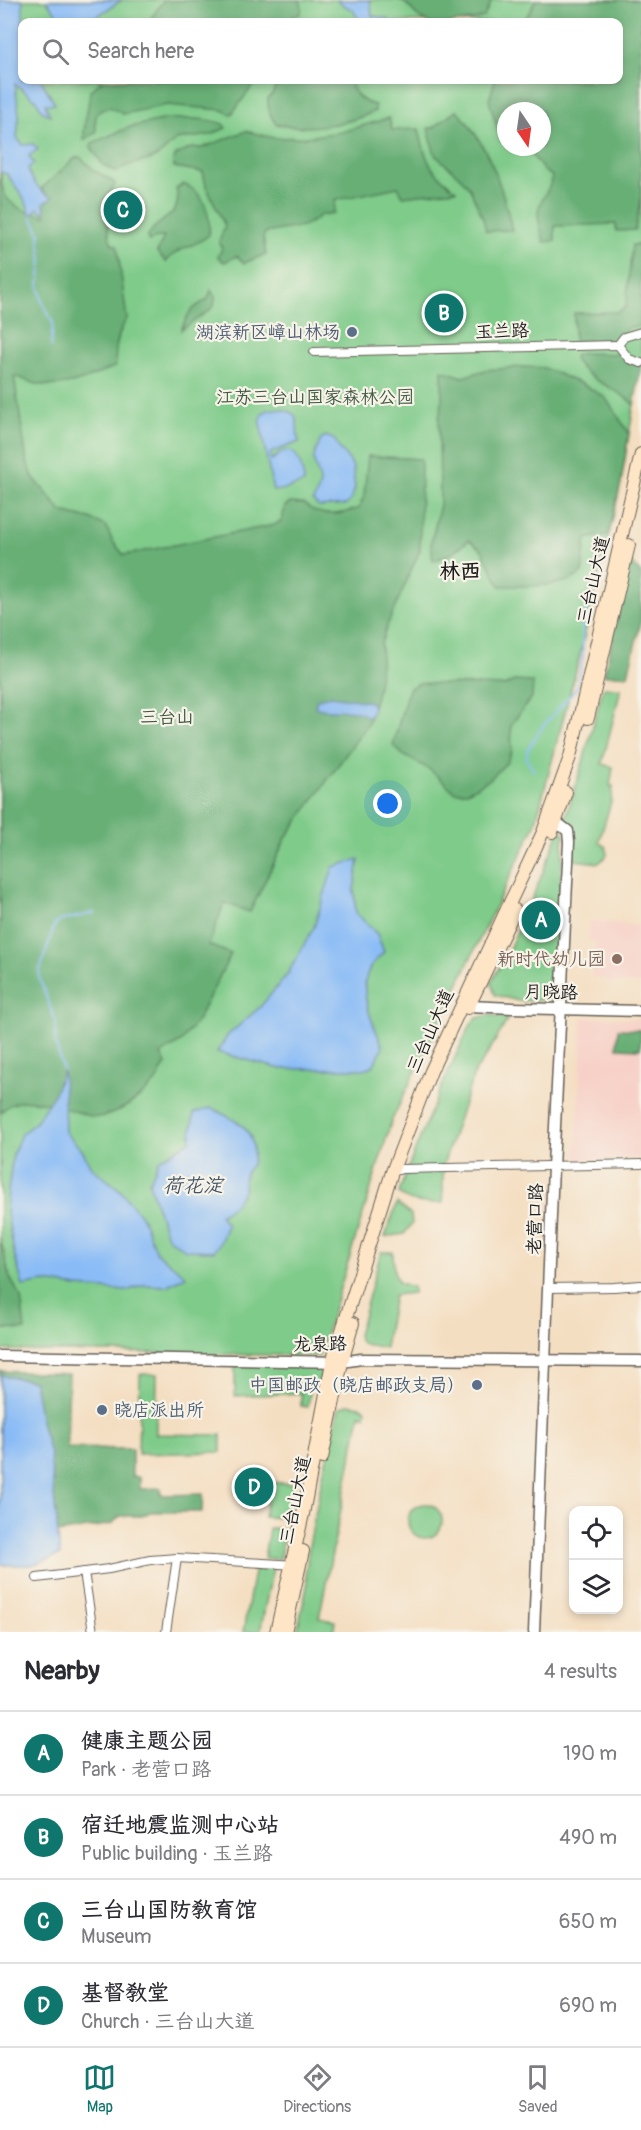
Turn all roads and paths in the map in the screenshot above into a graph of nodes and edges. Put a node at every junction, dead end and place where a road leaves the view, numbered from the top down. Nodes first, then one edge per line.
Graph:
1 (641, 332) edge
2 (618, 345) junction
3 (314, 352) dead end
4 (641, 363) edge
5 (641, 454) edge
6 (641, 492) edge
7 (552, 821) junction
8 (466, 1004) junction
9 (562, 1009) junction
10 (641, 1011) edge
11 (641, 1164) edge
12 (553, 1167) junction
13 (397, 1171) junction
14 (641, 1285) edge
15 (549, 1288) junction
16 (0, 1356) edge
17 (546, 1361) junction
18 (641, 1361) edge
19 (337, 1362) junction
20 (177, 1558) junction
21 (296, 1564) junction
22 (84, 1572) junction
23 (37, 1578) dead end
24 (283, 1631) edge
25 (93, 1632) edge
26 (166, 1632) edge
27 (534, 1632) edge

1 - 2 street, 玉兰路
2 - 3 street, 玉兰路
2 - 4 street
5 - 7 main road, 三台山大道
6 - 7 main road, 三台山大道
7 - 8 main road, 三台山大道
7 - 9 street, 老营口路
8 - 9 street, 月晓路
8 - 13 main road, 三台山大道
9 - 10 street, 月晓路
9 - 12 street, 老营口路
11 - 12 street
12 - 13 street
12 - 15 street, 老营口路
13 - 19 main road, 三台山大道
14 - 15 street
15 - 17 street, 老营口路
16 - 19 street, 龙泉路
17 - 18 street, 龙泉路
17 - 19 street, 龙泉路
17 - 27 street, 老营口路
19 - 21 main road, 三台山大道
20 - 21 street
20 - 22 street
20 - 26 street
21 - 24 main road, 三台山大道
22 - 23 street
22 - 25 street

